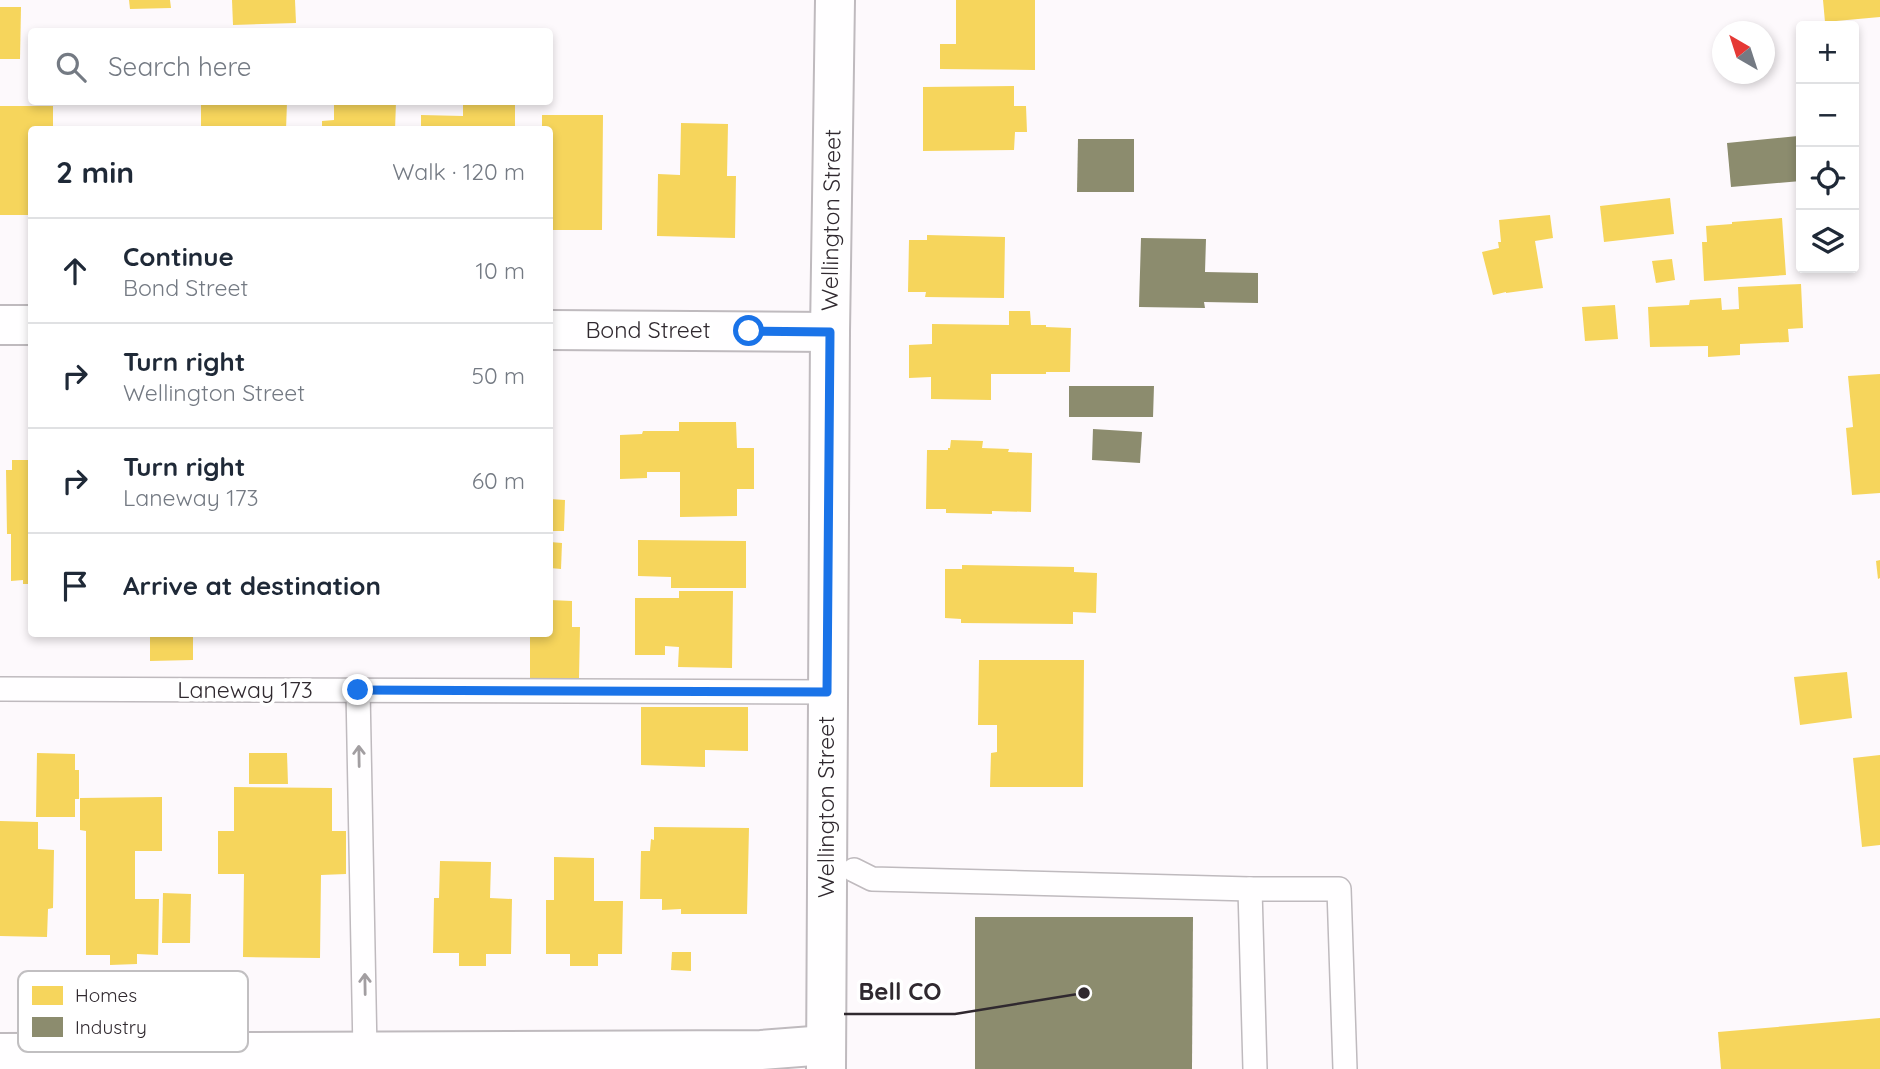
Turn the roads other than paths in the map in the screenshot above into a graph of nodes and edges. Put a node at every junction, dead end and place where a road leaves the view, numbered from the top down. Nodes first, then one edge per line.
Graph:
1 (835, 0) edge
2 (0, 325) edge
3 (28, 325) edge
4 (553, 330) edge
5 (830, 332) junction
6 (0, 688) edge
7 (358, 690) junction
8 (827, 692) junction
9 (855, 870) dead end
10 (1250, 889) junction
11 (365, 1052) junction
12 (0, 1053) edge
13 (826, 1057) edge
14 (1255, 1069) edge
15 (1345, 1069) edge

1 - 5 street, Wellington Street
2 - 3 street
4 - 5 street, Bond Street
5 - 8 street, Wellington Street
6 - 7 lane, Laneway 173
7 - 8 lane, Laneway 173
11 -> 7 lane
8 - 13 street, Wellington Street
9 - 10 lane
10 - 14 lane
10 - 15 lane
11 - 12 street
11 - 13 street

